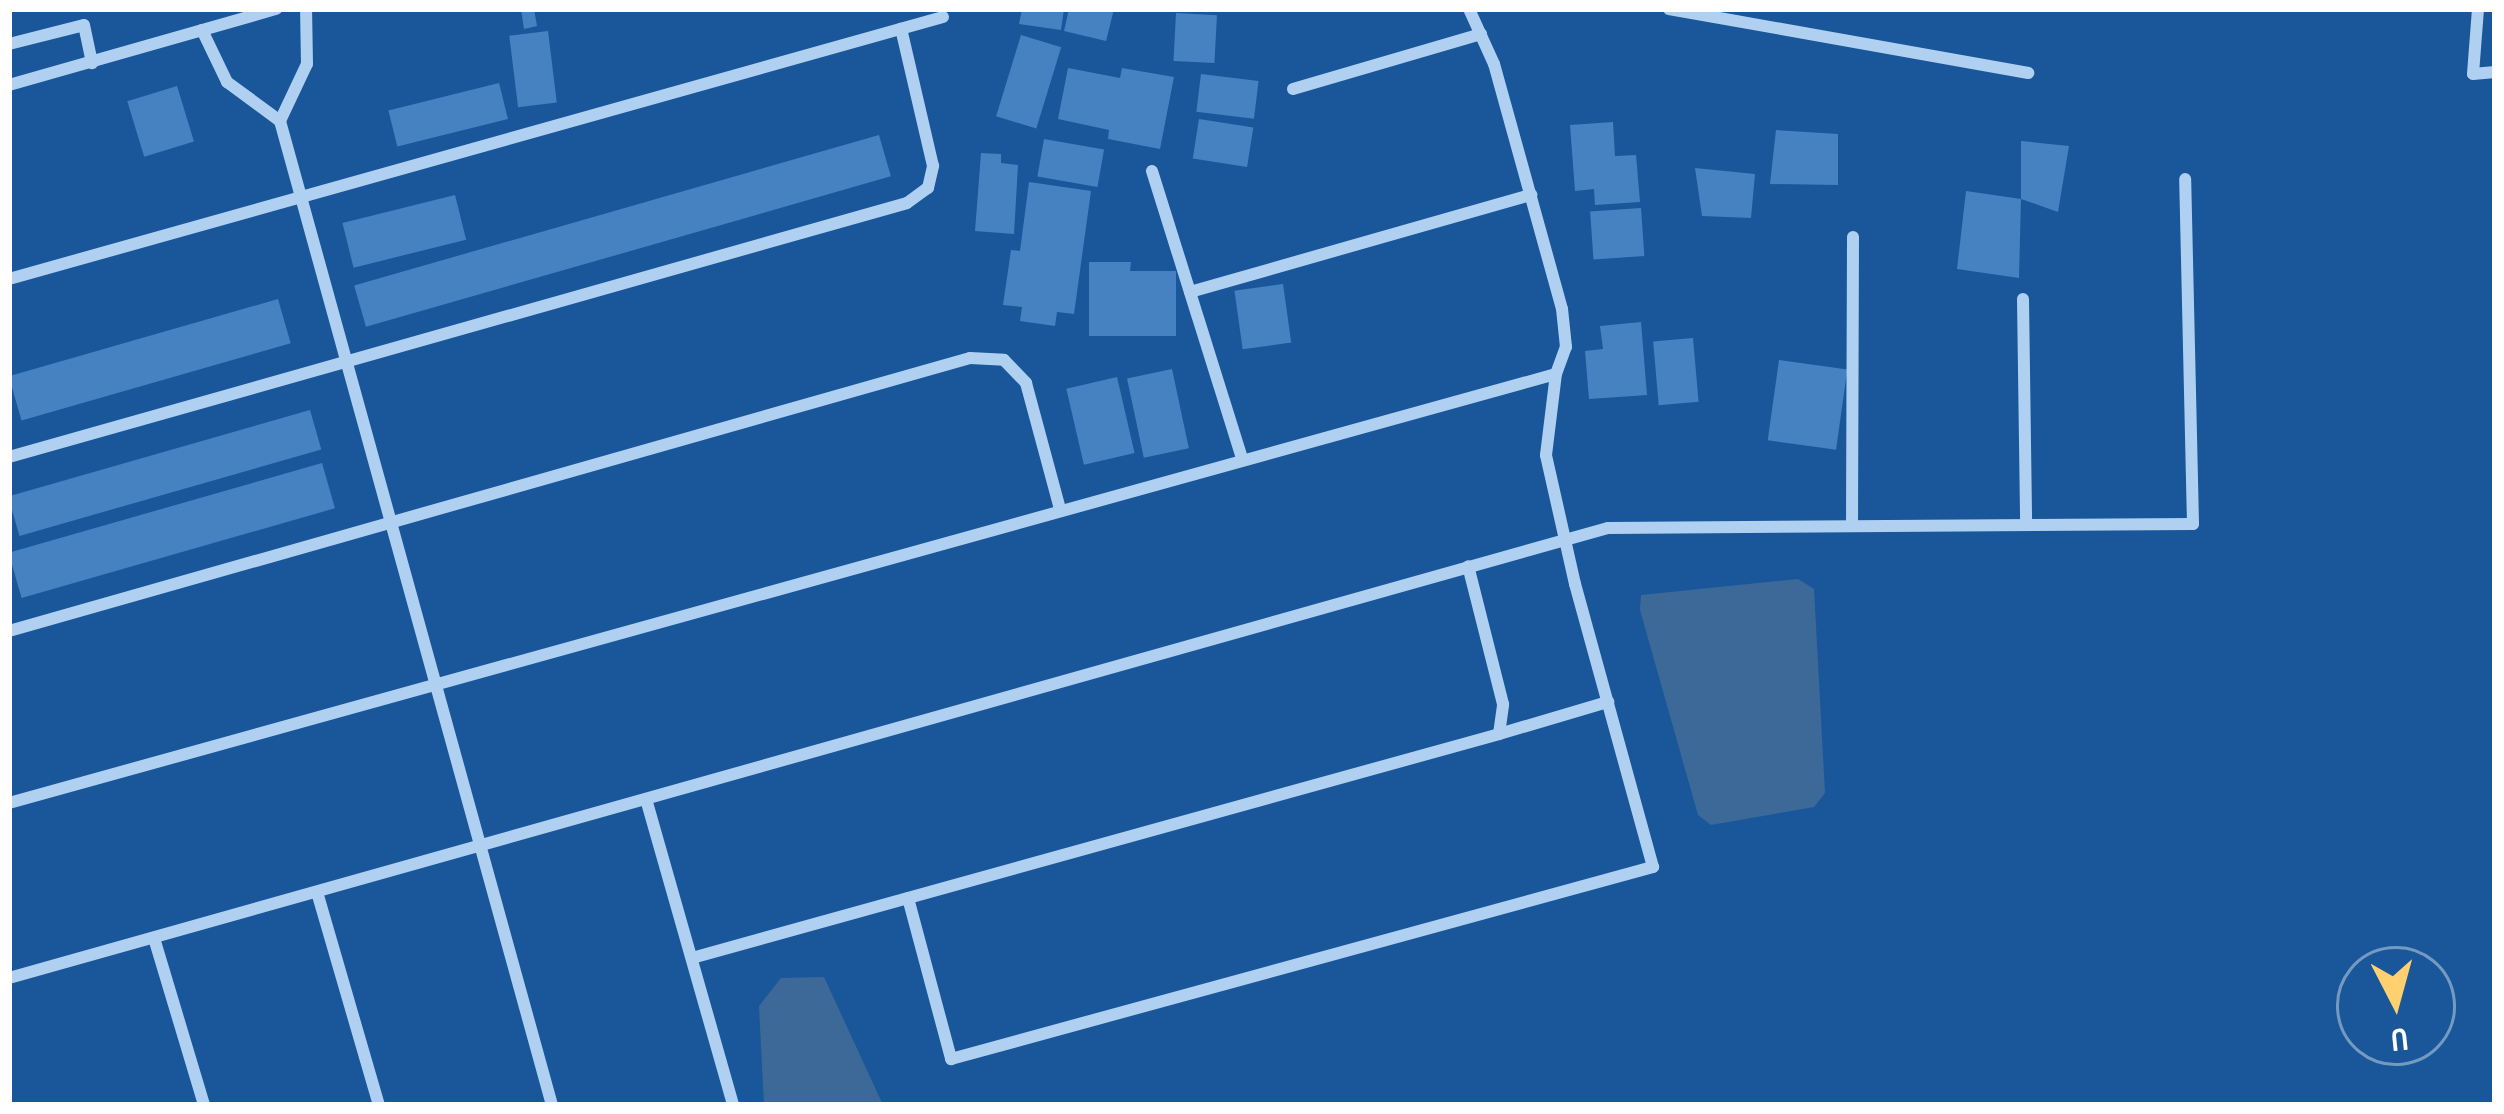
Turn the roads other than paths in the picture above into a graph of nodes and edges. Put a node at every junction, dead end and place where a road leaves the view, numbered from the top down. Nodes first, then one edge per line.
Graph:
1 (276, 9) edge
2 (306, 9) edge
3 (1469, 9) edge
4 (1669, 9) edge
5 (2478, 9) edge
6 (943, 17) dead end
7 (901, 29) junction
8 (202, 30) junction
9 (1481, 34) junction
10 (9, 44) edge
11 (92, 63) junction
12 (2495, 72) edge
13 (2028, 73) dead end
14 (9, 85) edge
15 (1293, 89) dead end
16 (280, 121) junction
17 (1152, 171) dead end
18 (2186, 179) dead end
19 (1531, 194) junction
20 (302, 196) junction
21 (1853, 237) dead end
22 (9, 279) edge
23 (1190, 292) junction
24 (2023, 299) dead end
25 (347, 359) junction
26 (1556, 374) junction
27 (9, 457) edge
28 (1241, 458) junction
29 (1060, 509) junction
30 (392, 521) junction
31 (2026, 525) junction
32 (1852, 526) junction
33 (1564, 539) junction
34 (1468, 566) junction
35 (9, 632) edge
36 (436, 683) junction
37 (1608, 702) junction
38 (1499, 734) junction
39 (646, 799) junction
40 (9, 803) edge
41 (481, 847) junction
42 (317, 892) junction
43 (908, 898) junction
44 (154, 938) junction
45 (692, 958) junction
46 (9, 978) edge
47 (204, 1105) edge
48 (380, 1105) edge
49 (552, 1105) edge
50 (734, 1105) edge

1 - 8 street
2 - 16 street
3 - 9 street
4 - 13 street
5 - 12 street
6 - 7 street
7 - 20 street
7 - 25 street
8 - 11 street
8 - 16 street
9 - 15 street
9 - 19 street
10 - 11 street
11 - 14 street
16 - 20 street
17 - 23 street
18 - 31 street
19 - 23 street
19 - 26 street
20 - 22 street
20 - 25 street
21 - 32 street
23 - 28 street
24 - 31 street
25 - 27 street
25 - 30 street
26 - 28 street
26 - 33 street
28 - 29 street
29 - 30 street
29 - 36 street
30 - 35 street
30 - 36 street
31 - 32 street
32 - 33 street
33 - 34 street
33 - 37 street
34 - 38 street
34 - 39 street
36 - 40 street
36 - 41 street
37 - 38 street
37 - 43 street
38 - 43 street
39 - 41 street
39 - 45 street
41 - 42 street
41 - 49 street
42 - 44 street
42 - 48 street
43 - 45 street
44 - 46 street
44 - 47 street
45 - 50 street

